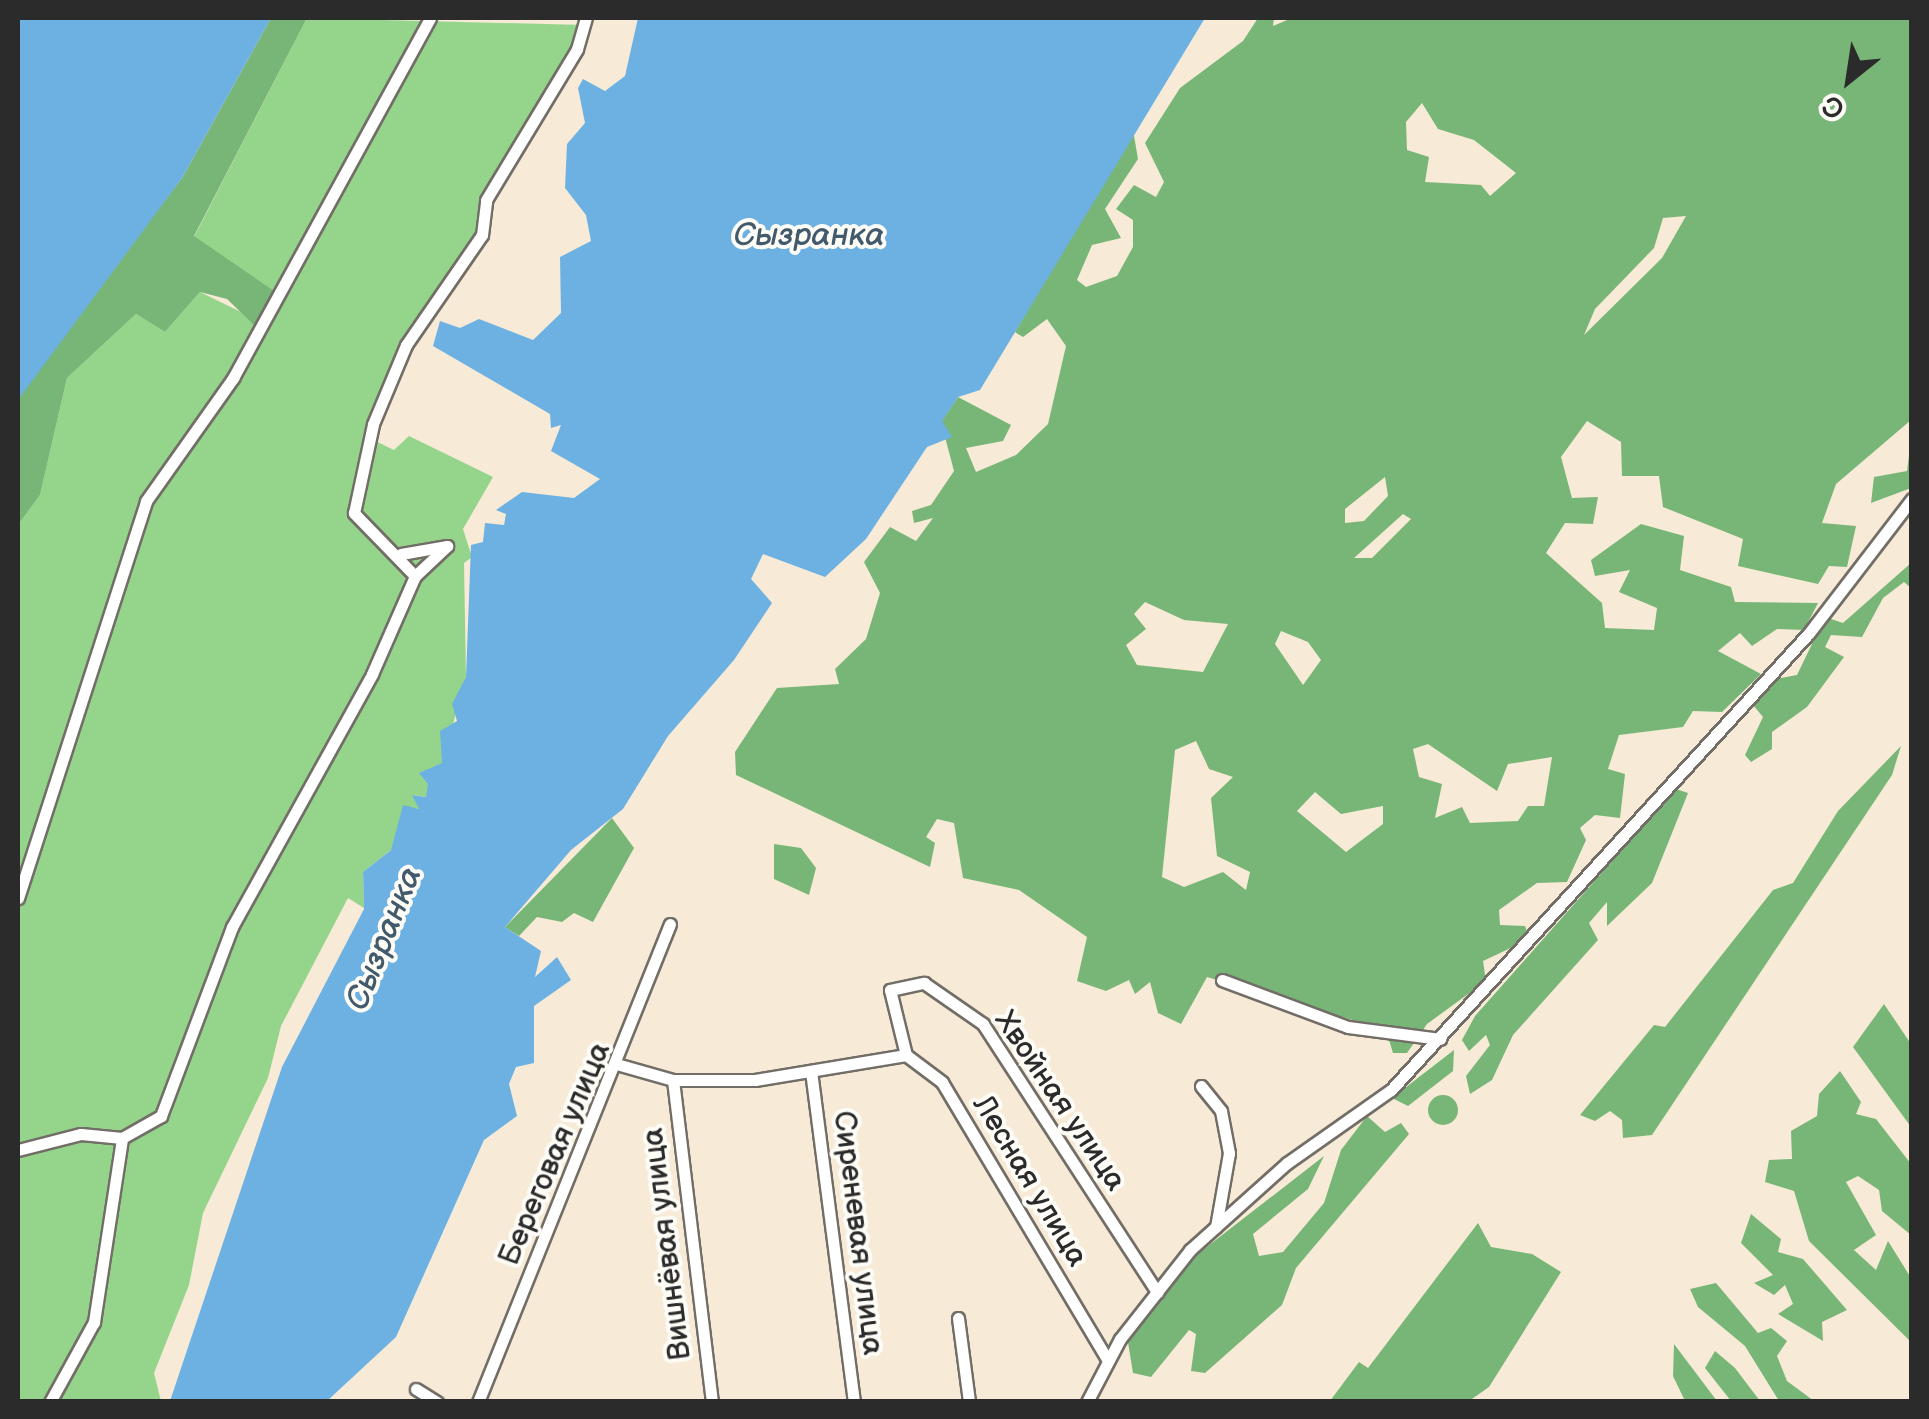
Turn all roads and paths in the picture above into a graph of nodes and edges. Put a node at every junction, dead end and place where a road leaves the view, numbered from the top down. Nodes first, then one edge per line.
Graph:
1 (430, 18) edge
2 (586, 18) edge
3 (1912, 499) edge
4 (402, 554) junction
5 (415, 576) junction
6 (18, 898) edge
7 (670, 924) dead end
8 (1222, 980) dead end
9 (1440, 1039) junction
10 (906, 1054) junction
11 (620, 1064) junction
12 (810, 1070) junction
13 (673, 1080) junction
14 (1200, 1086) dead end
15 (122, 1138) junction
16 (18, 1150) edge
17 (1216, 1226) junction
18 (1157, 1292) junction
19 (958, 1318) dead end
20 (1107, 1359) junction
21 (416, 1389) dead end
22 (50, 1402) edge
23 (437, 1402) edge
24 (478, 1402) edge
25 (712, 1402) edge
26 (854, 1402) edge
27 (969, 1402) edge
28 (1087, 1402) edge

1 - 6 street
2 - 4 street
3 - 9 street
4 - 5 street
4 - 5 street
5 - 15 street
7 - 11 street, Береговая улица
8 - 9 street
9 - 17 street
10 - 12 street
10 - 18 street, Хвойная улица
10 - 20 street, Лесная улица
11 - 13 street
11 - 24 street, Береговая улица
12 - 13 street
12 - 26 street, Сиреневая улица
13 - 25 street, Вишнёвая улица
14 - 17 street
15 - 16 street
15 - 22 street
17 - 18 street
18 - 20 street
19 - 27 street
20 - 28 street
21 - 23 street

